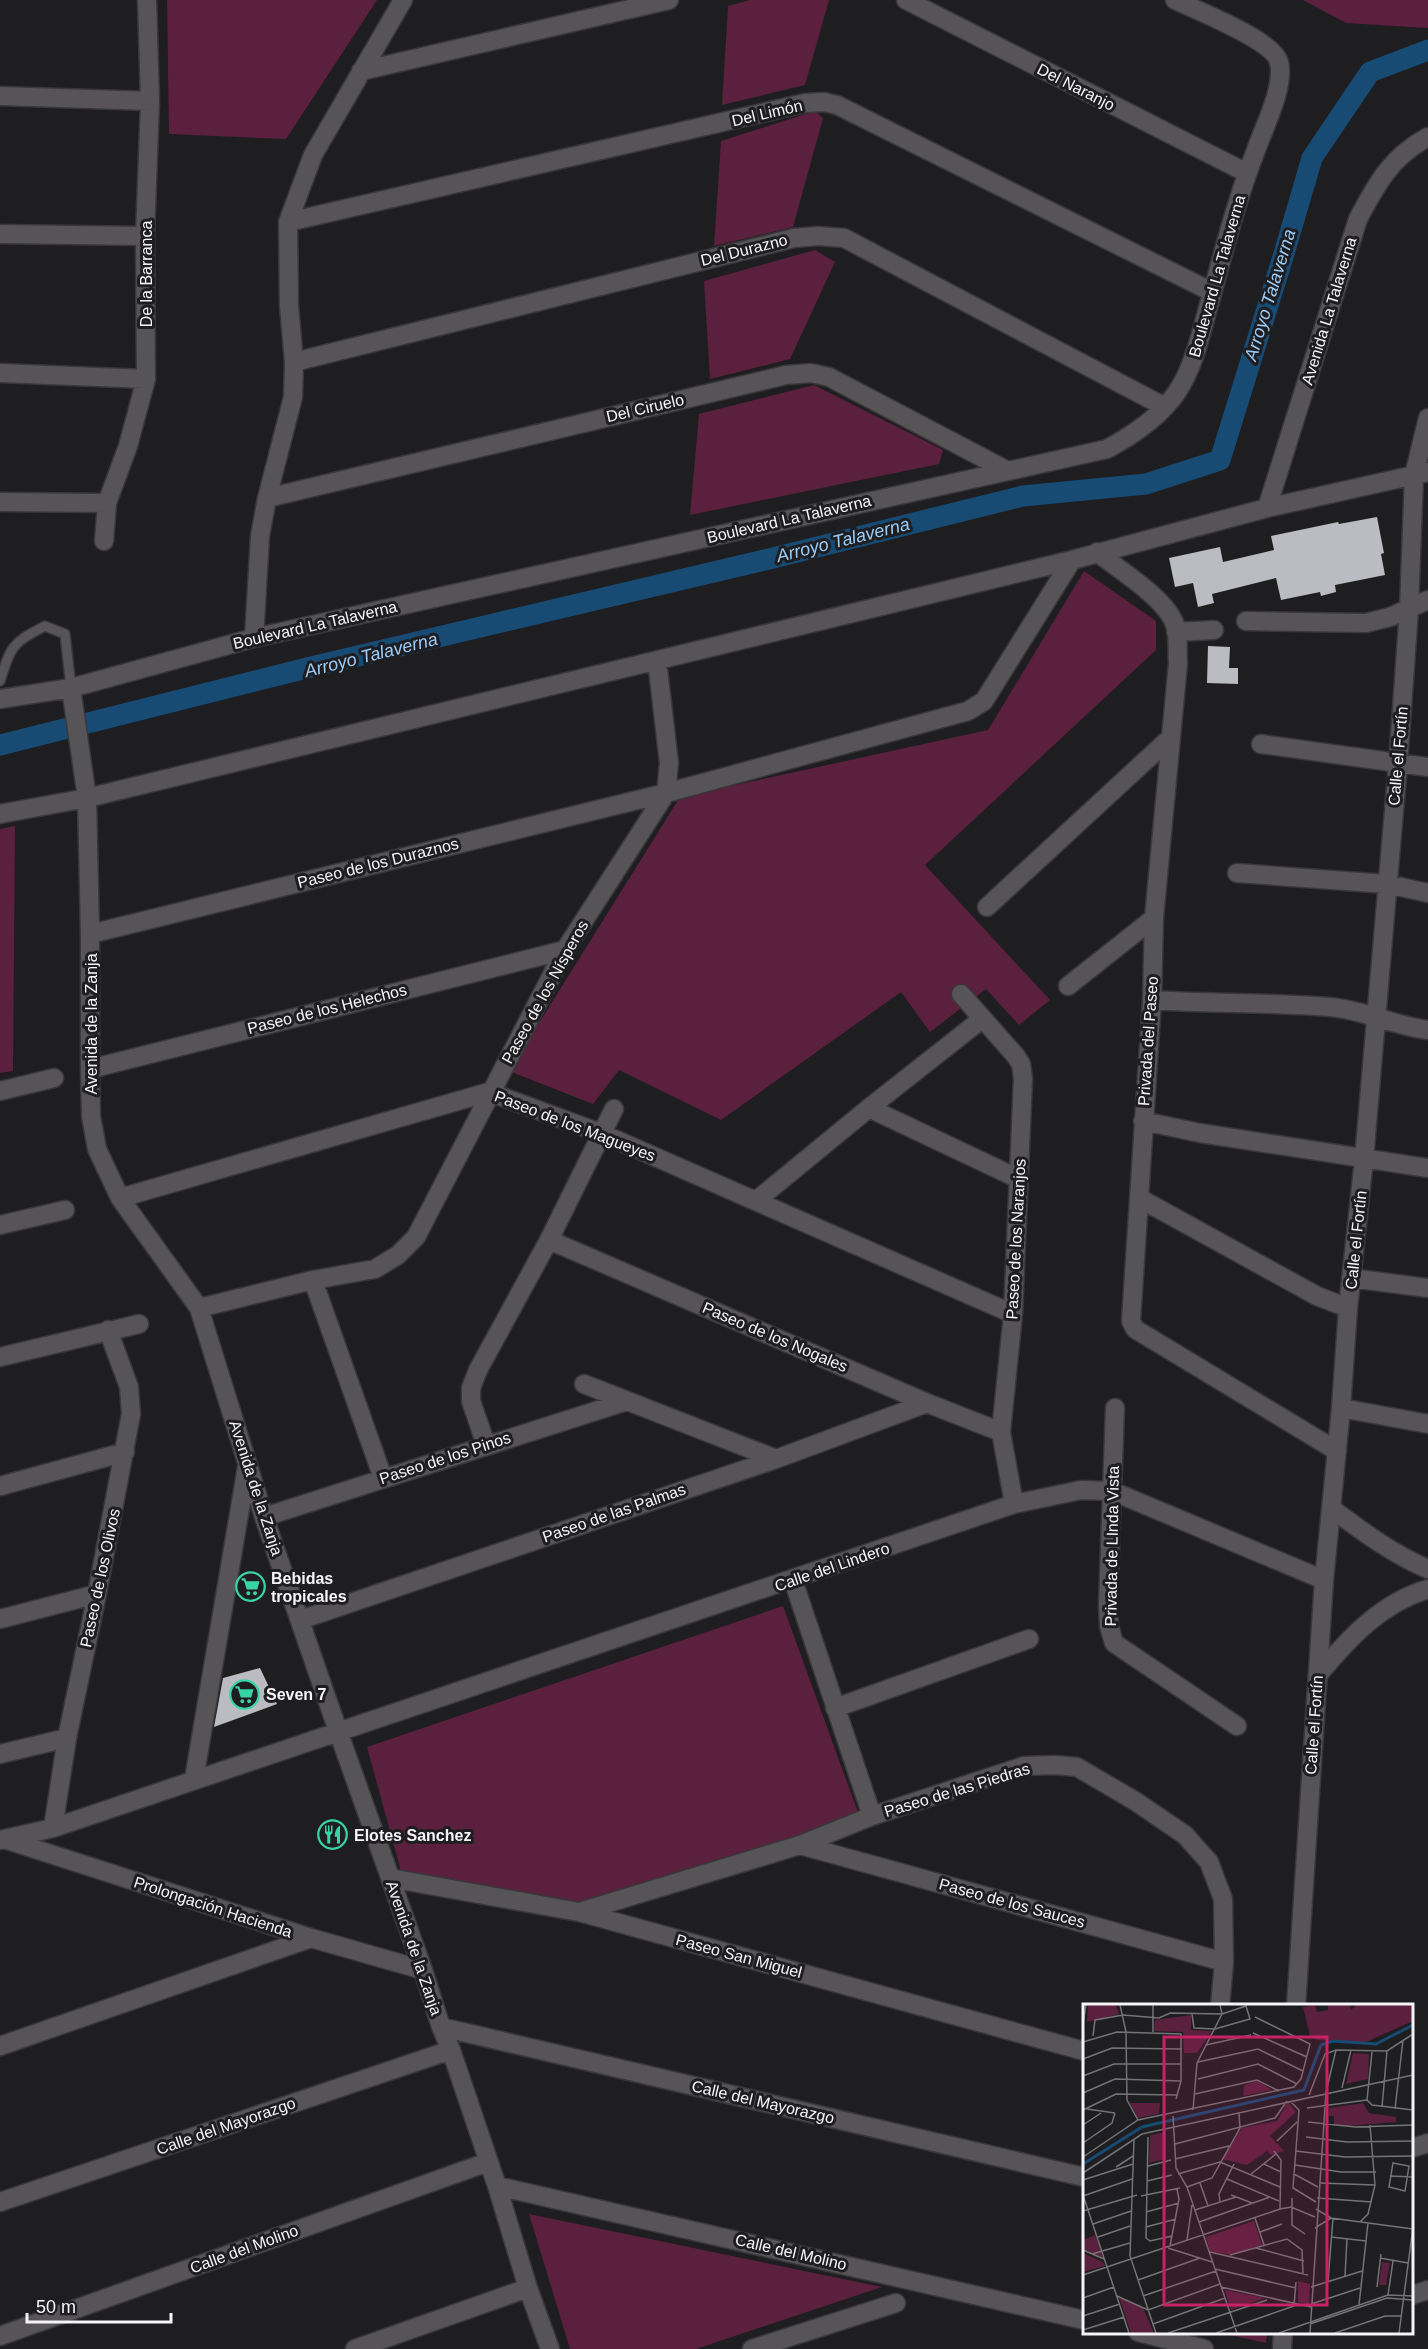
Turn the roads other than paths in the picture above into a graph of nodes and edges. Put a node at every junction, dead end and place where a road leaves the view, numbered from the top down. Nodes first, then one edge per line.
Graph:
1 (147, 0) edge
2 (403, 0) edge
3 (669, 0) edge
4 (906, 0) edge
5 (1175, 0) edge
6 (361, 70) junction
7 (0, 96) edge
8 (150, 101) junction
9 (1428, 137) edge
10 (1247, 173) junction
11 (288, 222) junction
12 (0, 234) edge
13 (145, 236) junction
14 (1212, 292) junction
15 (294, 362) junction
16 (0, 373) edge
17 (146, 379) junction
18 (1165, 407) junction
19 (1428, 418) edge
20 (1006, 470) junction
21 (1421, 474) edge
22 (267, 498) junction
23 (0, 501) edge
24 (107, 503) junction
25 (1267, 508) junction
26 (104, 541) dead end
27 (1097, 552) junction
28 (1072, 560) junction
29 (1428, 600) edge
30 (1410, 609) junction
31 (1246, 621) dead end
32 (1214, 630) dead end
33 (1176, 632) junction
34 (254, 638) junction
35 (657, 661) junction
36 (0, 681) edge
37 (71, 687) junction
38 (0, 699) edge
39 (1170, 738) junction
40 (1261, 744) dead end
41 (1398, 764) junction
42 (1428, 767) edge
43 (666, 793) junction
44 (87, 798) junction
45 (0, 814) edge
46 (1237, 873) dead end
47 (1387, 884) junction
48 (1428, 893) edge
49 (987, 907) dead end
50 (1154, 918) junction
51 (90, 934) junction
52 (565, 950) junction
53 (1068, 986) dead end
54 (961, 994) dead end
55 (1152, 1000) junction
56 (1376, 1018) junction
57 (982, 1019) junction
58 (1428, 1030) edge
59 (90, 1069) junction
60 (54, 1078) dead end
61 (0, 1091) edge
62 (489, 1092) junction
63 (869, 1108) junction
64 (614, 1109) dead end
65 (1143, 1121) junction
66 (603, 1134) junction
67 (1365, 1159) junction
68 (1428, 1168) edge
69 (1019, 1179) junction
70 (120, 1198) junction
71 (1139, 1198) junction
72 (756, 1200) junction
73 (65, 1210) dead end
74 (0, 1225) edge
75 (549, 1240) junction
76 (1351, 1278) junction
77 (313, 1280) junction
78 (1428, 1288) edge
79 (199, 1308) junction
80 (1348, 1308) junction
81 (1013, 1314) junction
82 (139, 1324) dead end
83 (108, 1330) junction
84 (0, 1357) edge
85 (584, 1384) dead end
86 (627, 1401) junction
87 (927, 1403) junction
88 (1115, 1408) dead end
89 (1341, 1408) junction
90 (1428, 1424) edge
91 (1001, 1432) junction
92 (486, 1445) junction
93 (1337, 1451) junction
94 (125, 1452) junction
95 (776, 1459) junction
96 (247, 1465) junction
97 (383, 1478) junction
98 (0, 1486) edge
99 (1112, 1491) junction
100 (1014, 1504) junction
101 (1331, 1508) junction
102 (264, 1517) junction
103 (1428, 1569) edge
104 (793, 1580) junction
105 (1324, 1580) junction
106 (1428, 1589) edge
107 (97, 1594) junction
108 (0, 1619) edge
109 (300, 1620) junction
110 (1029, 1639) dead end
111 (1318, 1675) junction
112 (836, 1708) junction
113 (1237, 1726) dead end
114 (338, 1731) junction
115 (67, 1738) junction
116 (0, 1754) edge
117 (194, 1779) junction
118 (872, 1816) junction
119 (53, 1828) junction
120 (2, 1839) edge
121 (800, 1845) junction
122 (390, 1878) junction
123 (579, 1912) junction
124 (310, 1938) junction
125 (1224, 1962) junction
126 (423, 1970) junction
127 (1220, 2004) edge
128 (1296, 2004) edge
129 (441, 2027) junction
130 (0, 2046) edge
131 (451, 2050) junction
132 (1083, 2051) edge
133 (1428, 2143) edge
134 (1413, 2148) edge
135 (488, 2162) junction
136 (1083, 2177) edge
137 (497, 2186) junction
138 (0, 2202) edge
139 (528, 2288) junction
140 (1428, 2290) edge
141 (1413, 2295) edge
142 (896, 2304) dead end
143 (1083, 2320) edge
144 (1147, 2334) edge
145 (0, 2336) edge
146 (355, 2349) edge
147 (550, 2349) edge
148 (752, 2349) edge
149 (1138, 2349) edge
150 (1204, 2349) edge

1 - 8 street, De la Barranca
2 - 6 street
3 - 6 street
4 - 10 street, Del Naranjo
5 - 10 street, Boulevard La Talaverna
6 - 11 street
7 - 8 street
8 - 13 street, De la Barranca
9 - 25 street, Avenida La Talaverna
10 - 14 street, Boulevard La Talaverna
11 - 14 street, Del Limón
11 - 15 street
12 - 13 street
13 - 17 street, De la Barranca
14 - 18 street, Boulevard La Talaverna
15 - 18 street, Del Durazno
15 - 22 street
16 - 17 street
17 - 24 street, De la Barranca
18 - 20 street, Boulevard La Talaverna
19 - 21 street, Calle el Fortín
20 - 22 street, Del Ciruelo
20 - 34 street, Boulevard La Talaverna
21 - 25 street
21 - 30 street, Calle el Fortín
22 - 34 street
23 - 24 street
24 - 26 street, De la Barranca
25 - 27 street
27 - 28 street
27 - 33 street, Privada del Paseo
28 - 35 street
28 - 43 street, Paseo de los Duraznos
29 - 30 street
30 - 31 street
30 - 41 street, Calle el Fortín
32 - 33 street
33 - 39 street, Privada del Paseo
34 - 37 street, Boulevard La Talaverna
35 - 43 street, Paseo de los Nísperos
35 - 44 street
36 - 37 lane
37 - 38 street, Boulevard La Talaverna
37 - 44 street, Avenida de la Zanja
39 - 49 street
39 - 50 street, Privada del Paseo
40 - 41 street
41 - 42 street
41 - 47 street, Calle el Fortín
43 - 51 street, Paseo de los Duraznos
43 - 52 street, Paseo de los Nísperos
44 - 45 street
44 - 51 street, Avenida de la Zanja
46 - 47 street
47 - 48 street
47 - 56 street, Calle el Fortín
50 - 53 street
50 - 55 street, Privada del Paseo
51 - 59 street, Avenida de la Zanja
52 - 59 street, Paseo de los Helechos
52 - 62 street, Paseo de los Nísperos
54 - 57 street, Paseo de los Naranjos
55 - 56 street
55 - 65 street, Privada del Paseo
56 - 58 street
56 - 67 street, Calle el Fortín
57 - 63 street
57 - 69 street, Paseo de los Naranjos
59 - 70 street, Avenida de la Zanja
60 - 61 street
62 - 66 street, Paseo de los Magueyes
62 - 70 street, Paseo de los Magueyes
62 - 77 street, Paseo de los Nísperos
63 - 69 street
63 - 72 street
64 - 66 street
65 - 67 street
65 - 71 street, Privada del Paseo
66 - 72 street, Paseo de los Magueyes
66 - 75 street
67 - 68 street
67 - 76 street, Calle el Fortín
69 - 81 street, Paseo de los Naranjos
70 - 79 street, Avenida de la Zanja
71 - 80 street
71 - 93 street, Privada del Paseo
72 - 81 street, Paseo de los Magueyes
73 - 74 street
75 - 87 street, Paseo de los Nogales
75 - 92 street
76 - 78 street
76 - 80 street, Calle el Fortín
77 - 79 street, Paseo de los Nísperos
77 - 97 street
79 - 96 street, Avenida de la Zanja
80 - 89 street, Calle el Fortín
81 - 91 street, Paseo de los Naranjos
82 - 83 street
83 - 84 street
83 - 94 street, Paseo de los Olivos
85 - 86 street
86 - 92 street, Paseo de los Pinos
86 - 95 street
87 - 91 street, Paseo de los Nogales
87 - 95 street, Paseo de las Palmas
88 - 99 street, Privada de LInda Vista
89 - 90 street
89 - 93 street, Calle el Fortín
91 - 100 street, Paseo de los Naranjos
92 - 97 street, Paseo de los Pinos
93 - 101 street, Calle el Fortín
94 - 98 street
94 - 107 street, Paseo de los Olivos
95 - 109 street, Paseo de las Palmas
96 - 102 street, Avenida de la Zanja
96 - 117 street
97 - 102 street, Paseo de los Pinos
99 - 100 street, Calle del Lindero
99 - 105 street, Calle del Lindero
99 - 113 street, Privada de LInda Vista
100 - 104 street, Calle del Lindero
101 - 103 street
101 - 105 street, Calle el Fortín
102 - 109 street, Avenida de la Zanja
104 - 112 street
104 - 114 street, Calle del Lindero
105 - 111 street, Calle el Fortín
106 - 111 street
107 - 108 street
107 - 115 street, Paseo de los Olivos
109 - 114 street, Avenida de la Zanja
110 - 112 street
111 - 128 street, Calle el Fortín
112 - 118 street
114 - 117 street, Calle del Lindero
114 - 122 street, Avenida de la Zanja
115 - 116 street
115 - 119 street, Paseo de los Olivos
117 - 119 street, Calle del Lindero
118 - 121 street, Paseo de las Piedras
118 - 125 street, Paseo de las Piedras
119 - 120 street, Calle del Lindero
120 - 124 street, Prolongación Hacienda
121 - 123 street, Paseo de las Piedras
121 - 125 street, Paseo de los Sauces
122 - 123 street, Paseo San Miguel
122 - 126 street, Avenida de la Zanja
123 - 132 street, Paseo San Miguel
124 - 126 street, Prolongación Hacienda
124 - 130 street
125 - 127 street, Paseo de las Piedras
126 - 129 street, Avenida de la Zanja
129 - 131 street, Avenida de la Zanja
129 - 136 street, Calle del Mayorazgo
131 - 135 street, Avenida de la Zanja
131 - 138 street, Calle del Mayorazgo
133 - 134 street
135 - 137 street, Avenida de la Zanja
135 - 145 street, Calle del Molino
137 - 139 street, Avenida de la Zanja
137 - 143 street, Calle del Molino
139 - 146 street
139 - 147 street, Avenida de la Zanja
140 - 141 street
142 - 148 street
144 - 149 street
144 - 150 street

